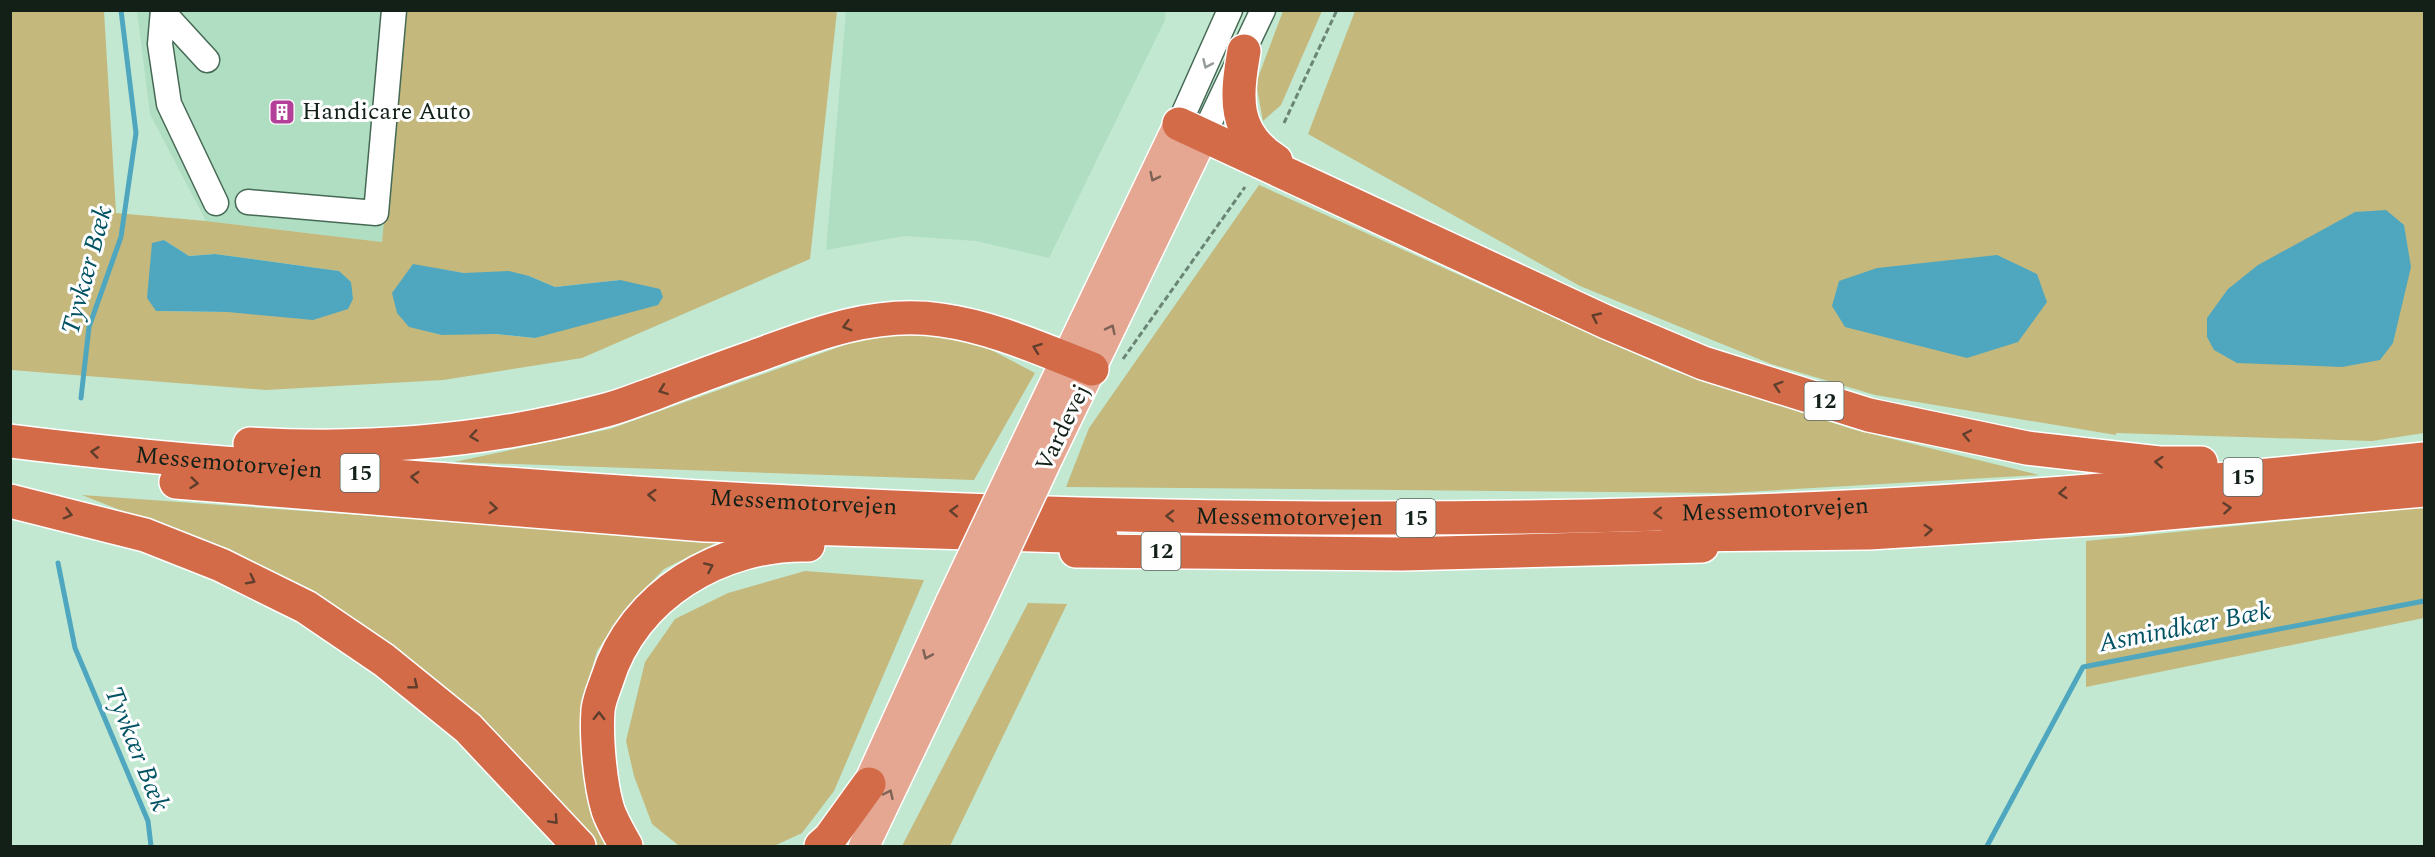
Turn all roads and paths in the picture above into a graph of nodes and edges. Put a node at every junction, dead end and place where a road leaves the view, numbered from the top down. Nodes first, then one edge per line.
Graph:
1 (394, 10) edge
2 (1230, 10) edge
3 (1263, 10) edge
4 (1337, 10) edge
5 (163, 11) edge
6 (1244, 51) junction
7 (207, 60) dead end
8 (1284, 123) dead end
9 (1191, 130) junction
10 (1245, 187) dead end
11 (1321, 189) junction
12 (248, 202) dead end
13 (216, 203) dead end
14 (1093, 363) junction
15 (10, 422) edge
16 (10, 441) edge
17 (2424, 459) edge
18 (10, 464) edge
19 (2365, 466) junction
20 (2424, 490) edge
21 (10, 501) edge
22 (707, 512) junction
23 (1869, 533) junction
24 (964, 605) junction
25 (601, 774) junction
26 (869, 784) junction
27 (579, 846) edge
28 (626, 846) edge
29 (643, 846) edge
30 (821, 846) edge
31 (839, 846) edge
32 (864, 846) edge

1 - 12 street
2 -> 9 street, Vardevej
3 - 6 street, Vardevej
4 - 8 path
5 - 7 street
5 - 13 street
6 - 9 street, Vardevej
6 - 11 highway
9 - 11 highway, 12
9 - 14 main road, Vardevej
10 - 14 path
19 -> 11 highway, 12
14 -> 15 highway
14 - 24 main road, Vardevej, bridge
22 -> 16 highway, Messemotorvejen / 15
17 - 19 highway, Messemotorvejen / 12
18 -> 22 highway, Messemotorvejen / 15
19 -> 22 highway, Messemotorvejen / 15
23 -> 20 highway, Messemotorvejen / 12
21 -> 27 highway
22 - 23 highway, Messemotorvejen / 15
25 -> 23 highway, 12
24 -> 26 main road, Vardevej
32 -> 24 main road, Vardevej
25 - 28 highway, 12
25 - 29 highway
26 - 30 highway
26 - 31 main road, Vardevej

